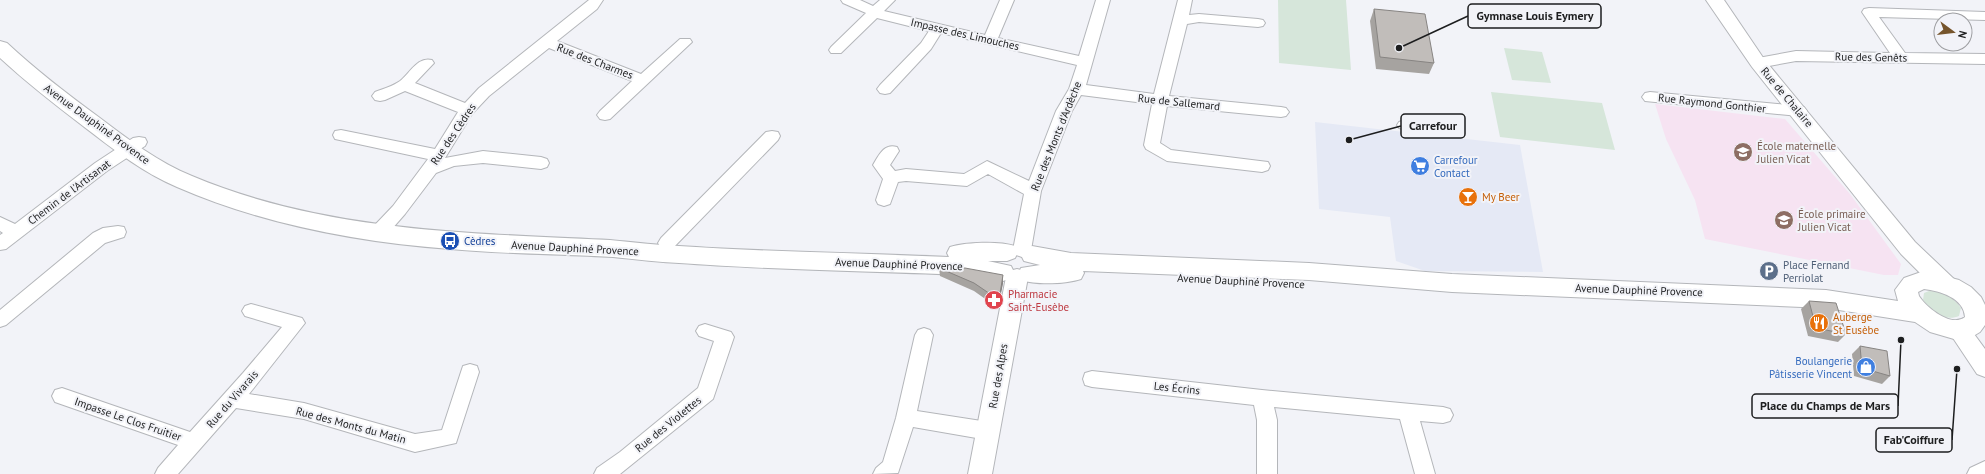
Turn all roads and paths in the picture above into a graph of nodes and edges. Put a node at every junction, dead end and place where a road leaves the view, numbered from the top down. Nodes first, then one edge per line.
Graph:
1 (596, 0) edge
2 (848, 0) edge
3 (888, 0) edge
4 (1006, 0) edge
5 (1104, 0) edge
6 (1185, 0) edge
7 (1715, 0) edge
8 (875, 12) junction
9 (1985, 16) edge
10 (1181, 20) junction
11 (1258, 23) dead end
12 (938, 28) junction
13 (990, 40) junction
14 (547, 42) junction
15 (686, 42) dead end
16 (3, 49) edge
17 (836, 50) dead end
18 (1901, 58) junction
19 (1985, 59) edge
20 (1084, 62) junction
21 (427, 63) dead end
22 (1758, 63) junction
23 (643, 80) junction
24 (405, 85) junction
25 (885, 89) dead end
26 (1077, 89) junction
27 (380, 96) dead end
28 (1650, 97) dead end
29 (1160, 100) junction
30 (467, 110) junction
31 (1799, 111) junction
32 (1281, 112) dead end
33 (605, 115) dead end
34 (1417, 120) dead end
35 (1403, 125) dead end
36 (341, 135) dead end
37 (772, 136) dead end
38 (133, 145) junction
39 (891, 151) dead end
40 (438, 155) junction
41 (541, 163) dead end
42 (1262, 166) dead end
43 (430, 169) junction
44 (890, 178) junction
45 (1033, 191) junction
46 (884, 200) dead end
47 (0, 223) edge
48 (383, 228) junction
49 (16, 232) junction
50 (118, 232) dead end
51 (667, 243) junction
52 (0, 244) edge
53 (1908, 248) junction
54 (1018, 264) junction
55 (1911, 286) junction
56 (1955, 290) junction
57 (1826, 299) junction
58 (251, 311) dead end
59 (1919, 313) junction
60 (1976, 318) edge
61 (0, 320) edge
62 (705, 330) dead end
63 (924, 335) dead end
64 (1985, 366) edge
65 (470, 372) dead end
66 (1092, 379) dead end
67 (62, 396) dead end
68 (1262, 398) junction
69 (232, 400) junction
70 (1407, 411) junction
71 (1442, 415) dead end
72 (906, 418) junction
73 (988, 431) junction
74 (194, 442) junction
75 (165, 474) edge
76 (604, 474) edge
77 (883, 474) edge
78 (980, 474) edge
79 (1267, 474) edge
80 (1425, 474) edge

1 - 14 street, Rue des Cèdres
2 - 8 street, Impasse des Limouches
3 - 8 street
4 - 13 street
5 - 20 street, Rue des Monts d'Ardèche
6 - 10 street
7 - 22 street, Rue de Chalaire
8 - 12 street, Impasse des Limouches
8 - 17 street
9 - 18 street
10 - 11 street
10 - 29 street
12 - 13 street, Impasse des Limouches
12 - 25 street
13 - 20 street, Impasse des Limouches
14 - 23 street, Rue des Charmes
14 - 30 street, Rue des Cèdres
15 - 23 street, Rue des Charmes
16 - 38 main road, Avenue Dauphiné Provence
18 - 19 street, Rue des Genêts
18 - 22 street, Rue des Genêts
20 - 26 street, Rue des Monts d'Ardèche
21 - 24 street
22 - 31 street, Rue de Chalaire
23 - 33 street, Rue des Charmes
24 - 27 street
24 - 30 street
26 - 29 street, Rue de Sallemard
26 - 45 street, Rue des Monts d'Ardèche
28 - 31 street, Rue Raymond Gonthier
29 - 32 street, Rue de Sallemard
29 - 42 street
30 - 40 street, Rue des Cèdres
31 - 53 street, Rue de Chalaire
34 - 35 street
36 - 40 street
37 - 51 street
38 - 48 main road, Avenue Dauphiné Provence
38 - 49 street, Chemin de l'Artisanat
39 - 44 street
40 - 43 street, Rue des Cèdres
41 - 43 street
43 - 48 street, Rue des Cèdres
44 - 45 street
44 - 46 street
45 - 54 street, Rue des Monts d'Ardèche
47 - 49 street
48 - 51 main road, Avenue Dauphiné Provence
48 - 54 main road, Avenue Dauphiné Provence
49 - 52 street, Chemin de l'Artisanat
50 - 61 street
51 - 54 main road, Avenue Dauphiné Provence
53 - 55 street, Rue de Chalaire
53 - 56 street, Rue de Chalaire
54 - 57 main road, Avenue Dauphiné Provence
54 - 73 street, Rue des Alpes
55 - 56 main road, Avenue Dauphiné Provence
55 - 57 main road, Avenue Dauphiné Provence
55 - 59 main road
56 - 60 main road
57 - 59 main road, Avenue Dauphiné Provence
58 - 69 street, Rue du Vivarais
59 - 60 main road
60 - 64 street
62 - 76 street, Rue des Violettes
63 - 72 street
65 - 69 street, Rue des Monts du Matin
66 - 68 street, Les Écrins
67 - 74 street, Impasse Le Clos Fruitier
68 - 70 street, Les Écrins
68 - 79 street
69 - 74 street, Rue du Vivarais
70 - 71 street, Les Écrins
70 - 80 street
72 - 73 street
72 - 77 street
73 - 78 street, Rue des Alpes
74 - 75 street, Rue du Vivarais

